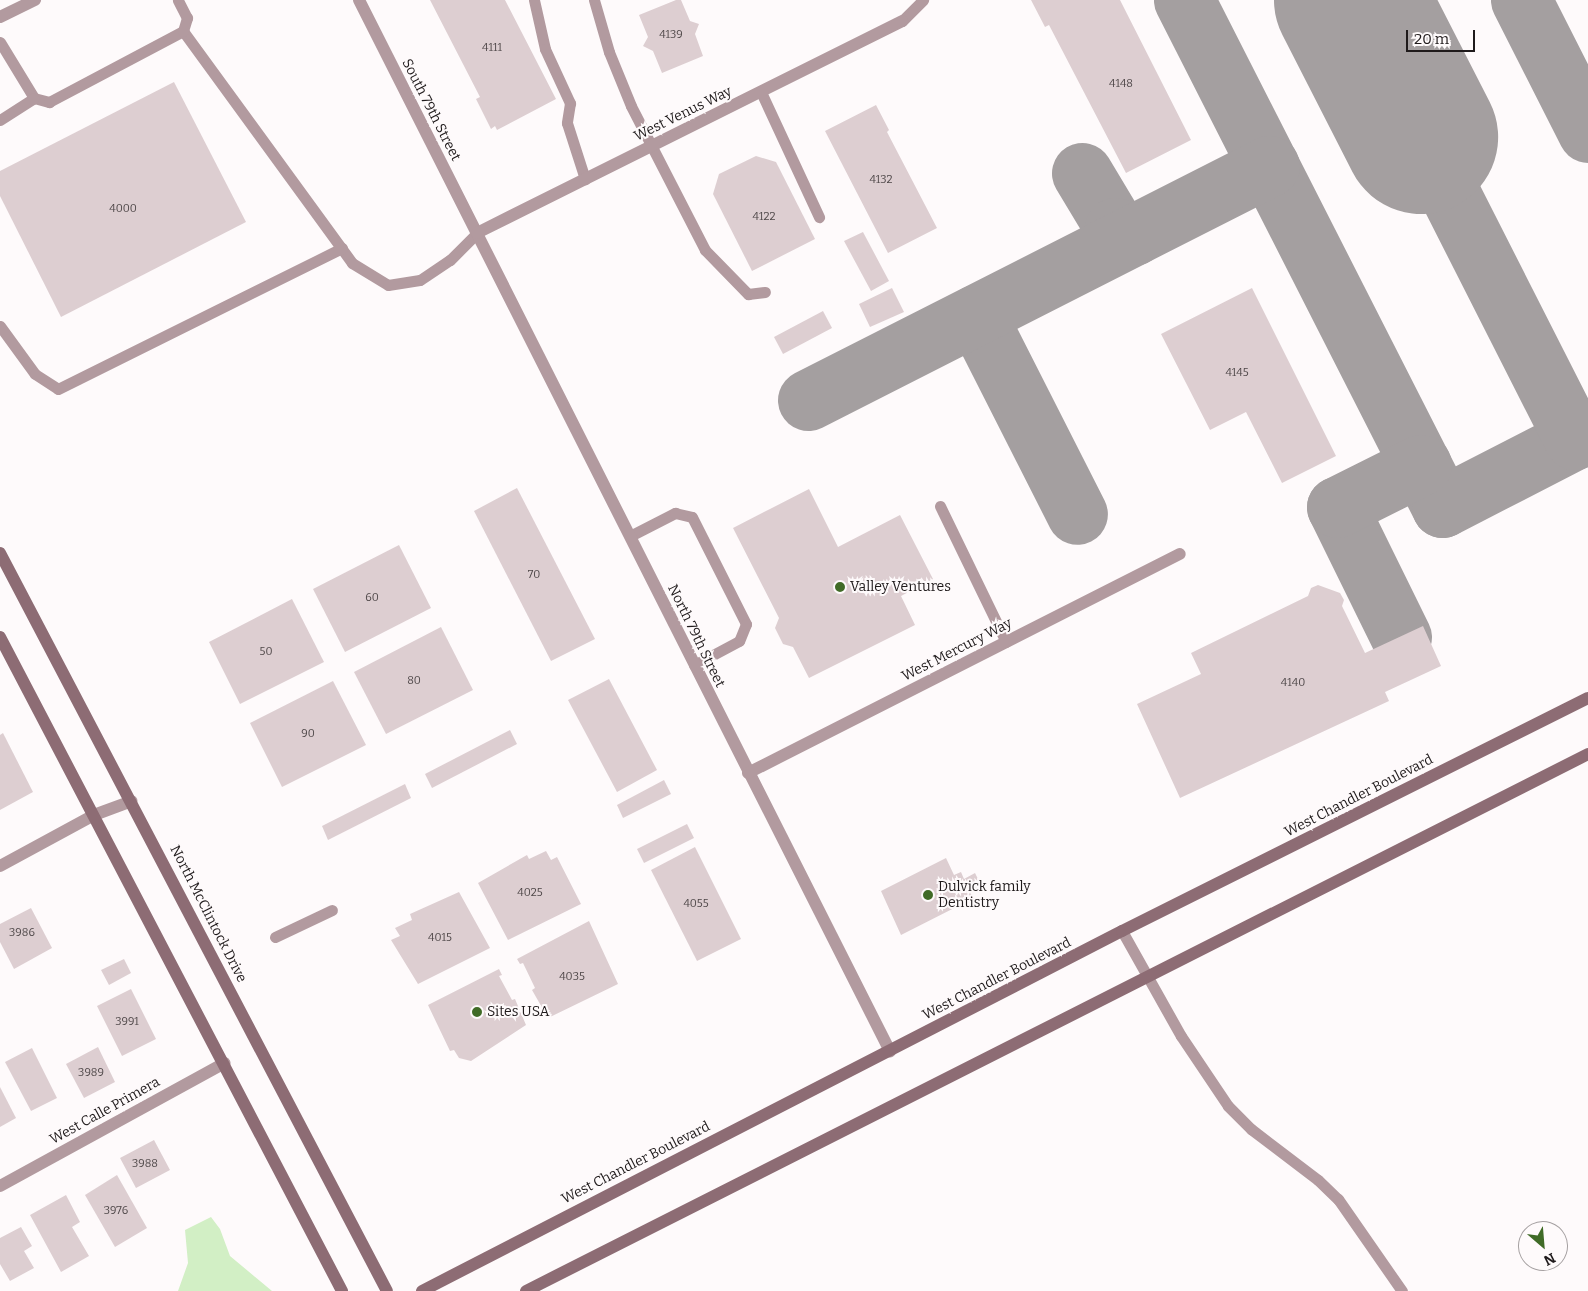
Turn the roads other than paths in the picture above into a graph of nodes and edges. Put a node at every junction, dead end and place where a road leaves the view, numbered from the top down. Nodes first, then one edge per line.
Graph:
1 (35, 0) edge
2 (178, 0) edge
3 (359, 0) edge
4 (534, 0) edge
5 (594, 0) edge
6 (922, 0) edge
7 (0, 17) edge
8 (902, 21) joint
9 (183, 31) junction
10 (0, 42) edge
11 (761, 92) junction
12 (34, 98) junction
13 (0, 120) edge
14 (649, 147) junction
15 (585, 179) junction
16 (819, 216) dead end
17 (477, 233) junction
18 (342, 248) junction
19 (765, 292) dead end
20 (0, 326) edge
21 (940, 506) dead end
22 (630, 536) junction
23 (0, 553) edge
24 (1180, 554) dead end
25 (0, 637) edge
26 (1006, 642) junction
27 (694, 664) junction
28 (1588, 698) edge
29 (1588, 754) edge
30 (748, 773) junction
31 (132, 801) junction
32 (94, 815) junction
33 (0, 866) edge
34 (332, 910) dead end
35 (1122, 931) junction
36 (276, 937) dead end
37 (1148, 977) junction
38 (890, 1051) junction
39 (225, 1063) junction
40 (0, 1186) edge
41 (342, 1291) edge
42 (388, 1291) edge
43 (422, 1291) edge
44 (526, 1291) edge
45 (1402, 1291) edge

1 - 7 street
2 - 9 lane
3 - 17 street, South 79th Street
4 - 15 lane
5 - 14 lane
6 - 8 lane
8 - 11 street, West Venus Way
9 - 12 lane
9 - 18 lane
10 - 12 lane
11 - 14 street, West Venus Way
11 - 16 lane
12 - 13 lane
14 - 15 street, West Venus Way
14 - 19 lane
15 - 17 street, West Venus Way
17 - 18 lane
17 - 22 street, North 79th Street
18 - 20 lane
21 - 26 lane
22 - 27 street, North 79th Street
22 - 27 lane
23 - 31 main road, North McClintock Drive
24 - 26 street, West Mercury Way
25 - 32 main road
26 - 30 street, West Mercury Way
27 - 30 street, North 79th Street
28 - 35 main road, West Chandler Boulevard
29 - 37 main road
30 - 38 street, North 79th Street
31 - 32 street
31 - 42 main road, North McClintock Drive
32 - 33 street
32 - 39 main road
34 - 36 lane
35 - 37 lane
35 - 38 main road, West Chandler Boulevard
37 - 44 main road
37 - 45 lane
38 - 43 main road, West Chandler Boulevard
39 - 40 street, West Calle Primera
39 - 41 main road

